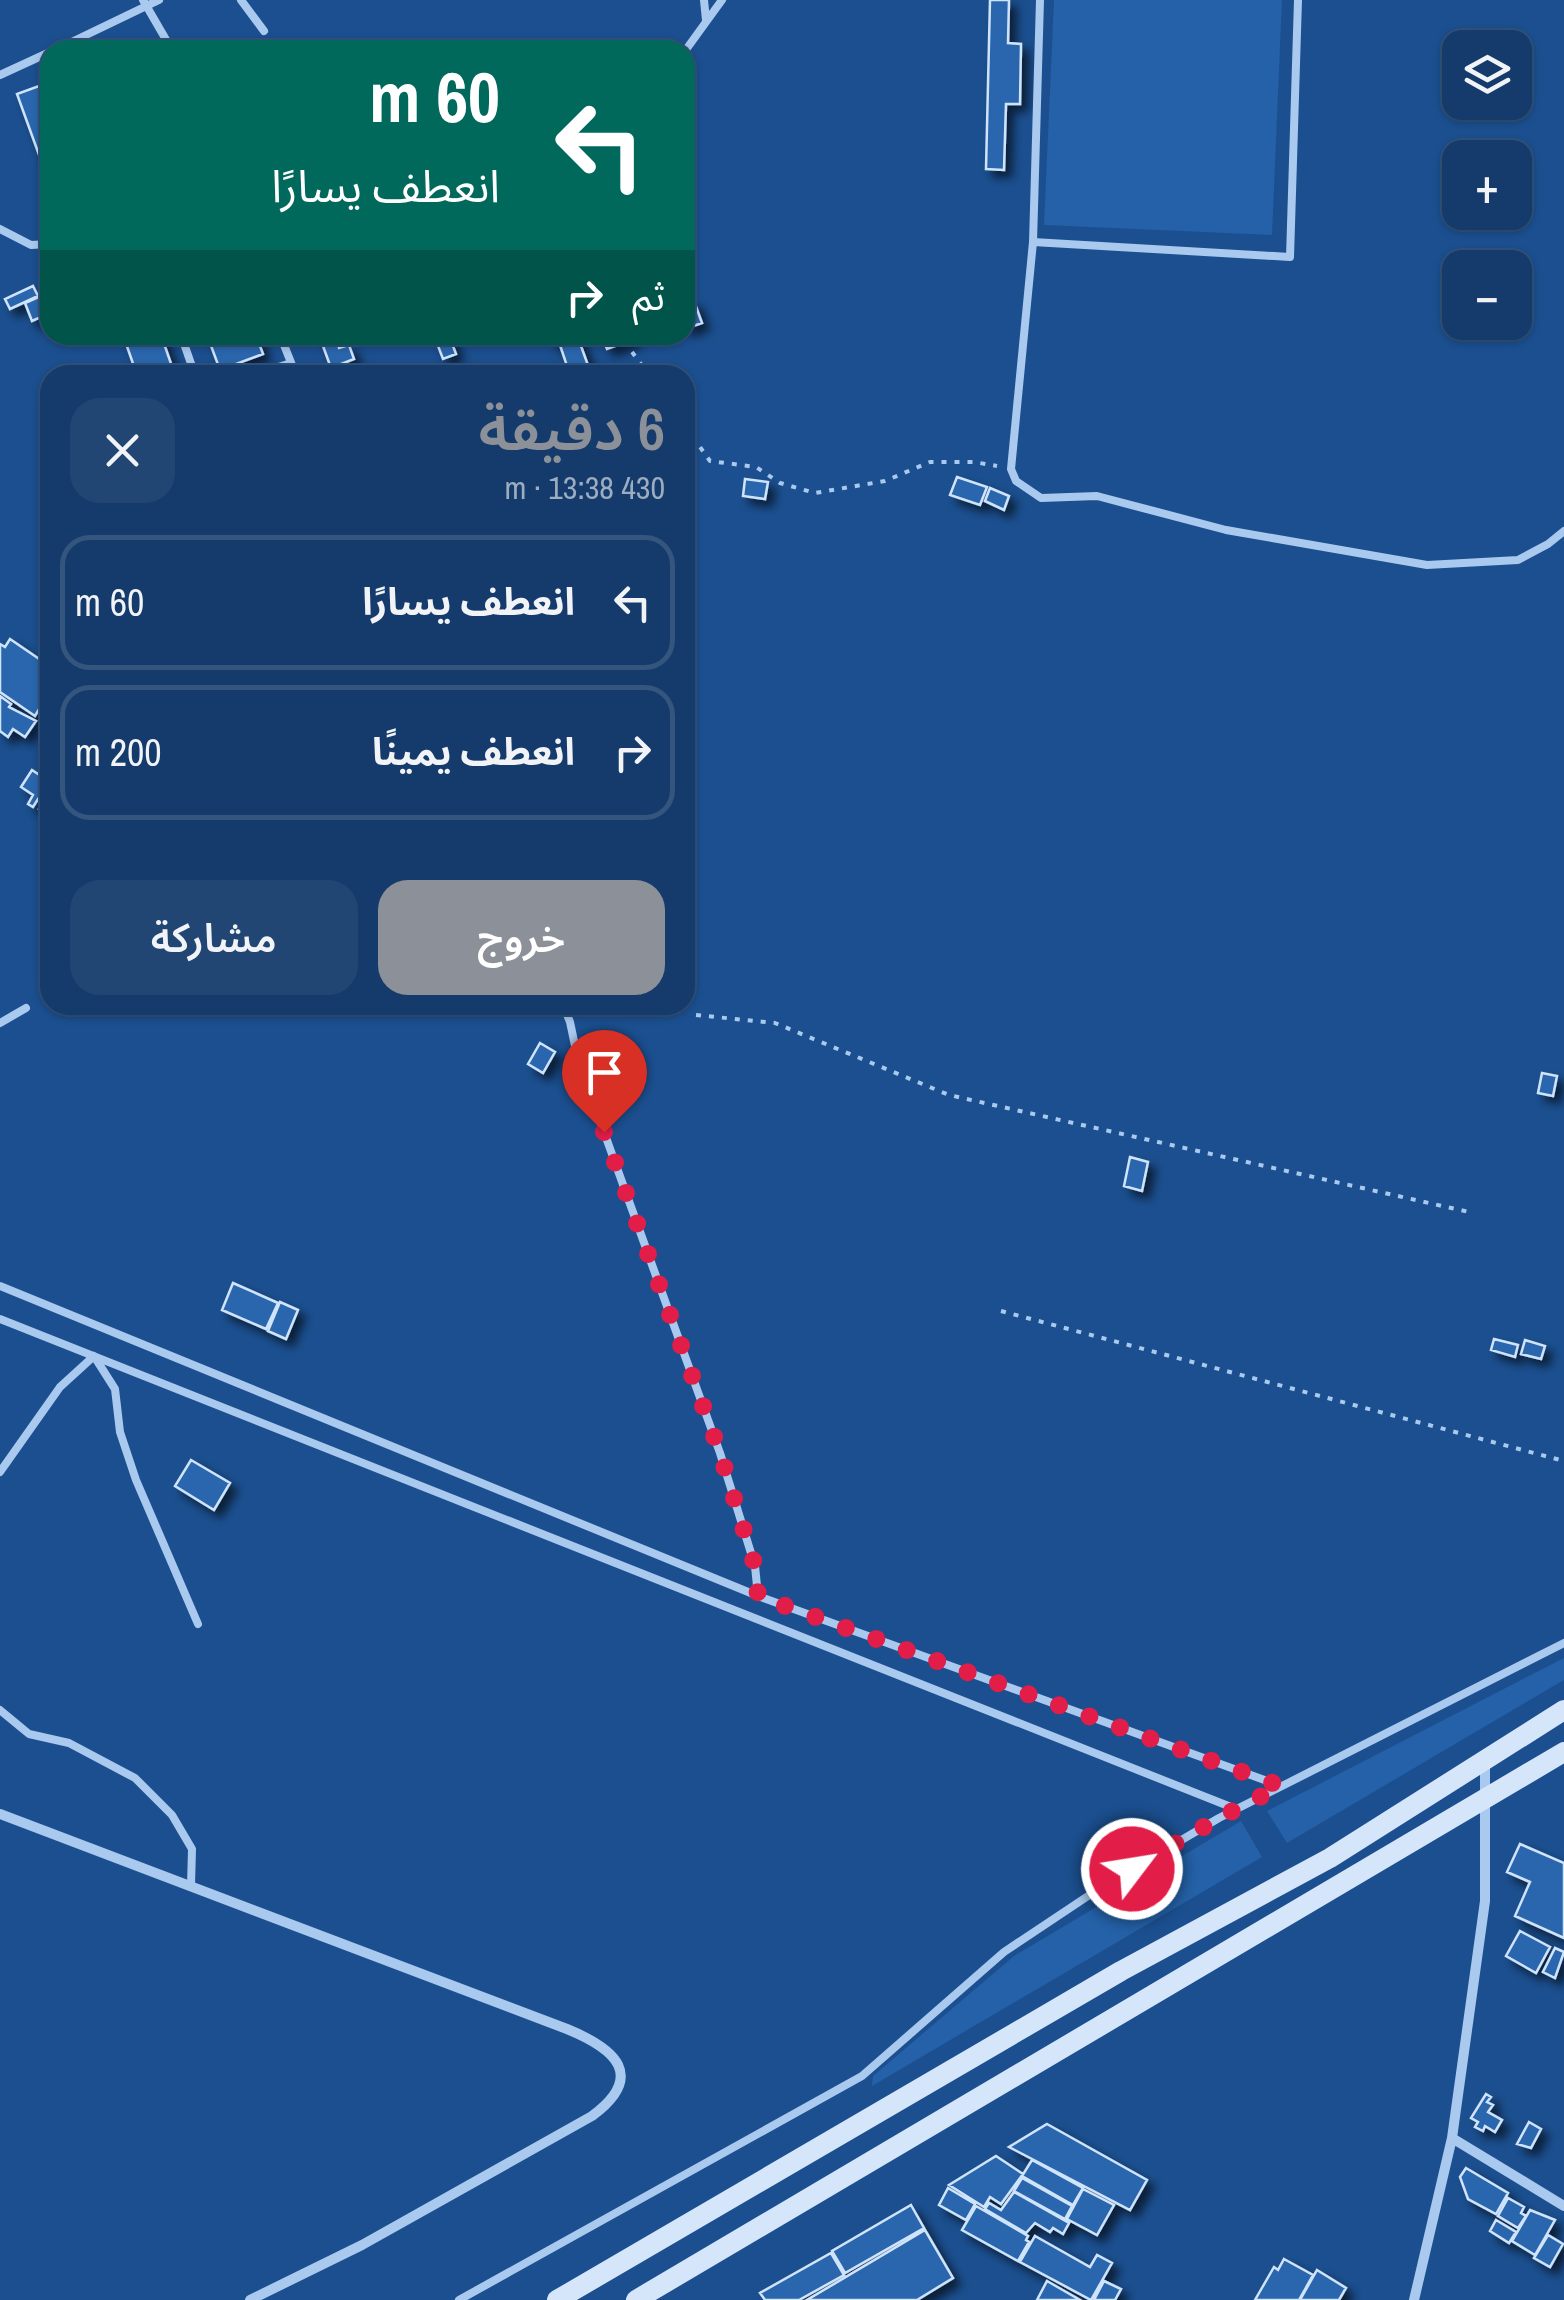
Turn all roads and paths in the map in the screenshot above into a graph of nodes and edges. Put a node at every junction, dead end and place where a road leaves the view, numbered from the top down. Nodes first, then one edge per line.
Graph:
1 (159, 0) edge
2 (242, 0) edge
3 (704, 0) edge
4 (722, 0) edge
5 (1040, 0) edge
6 (1298, 0) edge
7 (145, 4) edge
8 (706, 21) junction
9 (264, 31) dead end
10 (75, 40) edge
11 (166, 40) edge
12 (693, 40) edge
13 (40, 57) edge
14 (0, 75) edge
15 (0, 229) edge
16 (1034, 242) junction
17 (40, 245) edge
18 (284, 345) edge
19 (632, 352) dead end
20 (291, 363) joint
21 (285, 365) edge
22 (642, 365) edge
23 (695, 440) edge
24 (1012, 469) junction
25 (1564, 530) edge
26 (26, 1008) dead end
27 (567, 1015) edge
28 (696, 1015) dead end
29 (0, 1023) edge
30 (1469, 1212) dead end
31 (0, 1286) edge
32 (1001, 1312) dead end
33 (0, 1320) edge
34 (94, 1356) junction
35 (1564, 1462) edge
36 (0, 1472) edge
37 (758, 1596) junction
38 (198, 1624) dead end
39 (1564, 1643) edge
40 (0, 1710) edge
41 (1564, 1710) edge
42 (1564, 1752) edge
43 (1485, 1760) junction
44 (1281, 1786) junction
45 (1485, 1797) junction
46 (1236, 1809) junction
47 (0, 1814) edge
48 (191, 1884) junction
49 (1452, 2138) junction
50 (1564, 2206) edge
51 (250, 2300) edge
52 (459, 2300) edge
53 (557, 2300) edge
54 (636, 2300) edge
55 (1414, 2300) edge

1 - 7 lane
2 - 9 lane
3 - 8 lane
4 - 8 lane
5 - 16 lane
6 - 16 lane
7 - 10 lane
7 - 11 lane
8 - 12 lane
13 - 14 lane
15 - 17 lane
16 - 24 lane
18 - 20 lane
19 - 22 path
20 - 21 lane
23 - 24 path
24 - 25 lane
26 - 29 lane
27 - 37 lane
28 - 30 path
31 - 37 lane
32 - 35 path
33 - 34 lane
34 - 36 lane
34 - 38 lane
34 - 46 lane
37 - 44 lane
39 - 44 lane
40 - 48 lane
41 - 43 main road
42 - 45 main road
43 - 45 street
43 - 53 main road
44 - 46 lane
45 - 49 street
45 - 54 main road
46 - 52 lane
47 - 48 street
48 - 51 street
49 - 50 street
49 - 55 street

